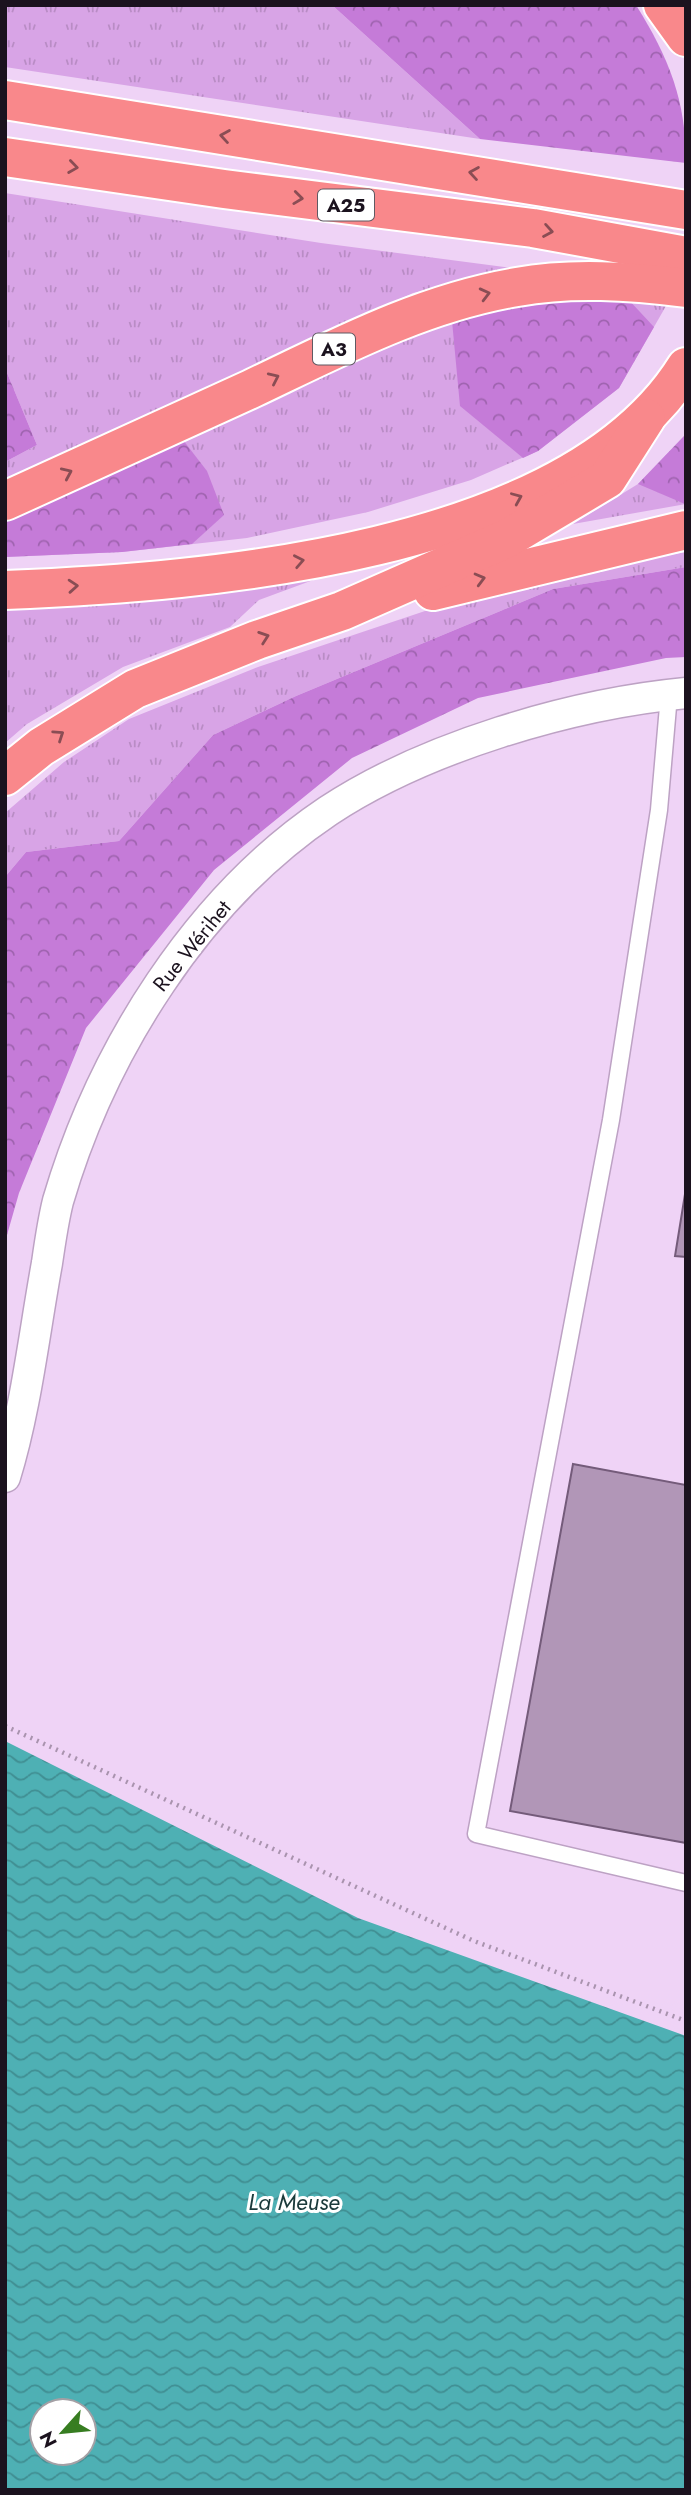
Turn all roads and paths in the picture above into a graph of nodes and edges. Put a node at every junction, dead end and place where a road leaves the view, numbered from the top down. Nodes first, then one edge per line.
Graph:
1 (663, 5) edge
2 (686, 37) edge
3 (5, 100) edge
4 (5, 157) edge
5 (686, 210) edge
6 (686, 257) edge
7 (686, 288) edge
8 (680, 377) edge
9 (646, 418) junction
10 (5, 502) edge
11 (686, 530) edge
12 (5, 590) edge
13 (342, 611) junction
14 (677, 694) edge
15 (5, 776) edge
16 (5, 1477) edge
17 (5, 1726) edge
18 (686, 1882) edge
19 (686, 2021) edge

1 - 2 highway
5 -> 3 highway, A25
4 -> 6 highway, A25
10 -> 7 highway, A3
8 - 9 highway
12 -> 9 highway
9 - 13 highway
13 -> 11 highway
15 -> 13 highway
14 - 16 street, Rue Wérihet
14 - 18 lane
17 - 19 path

